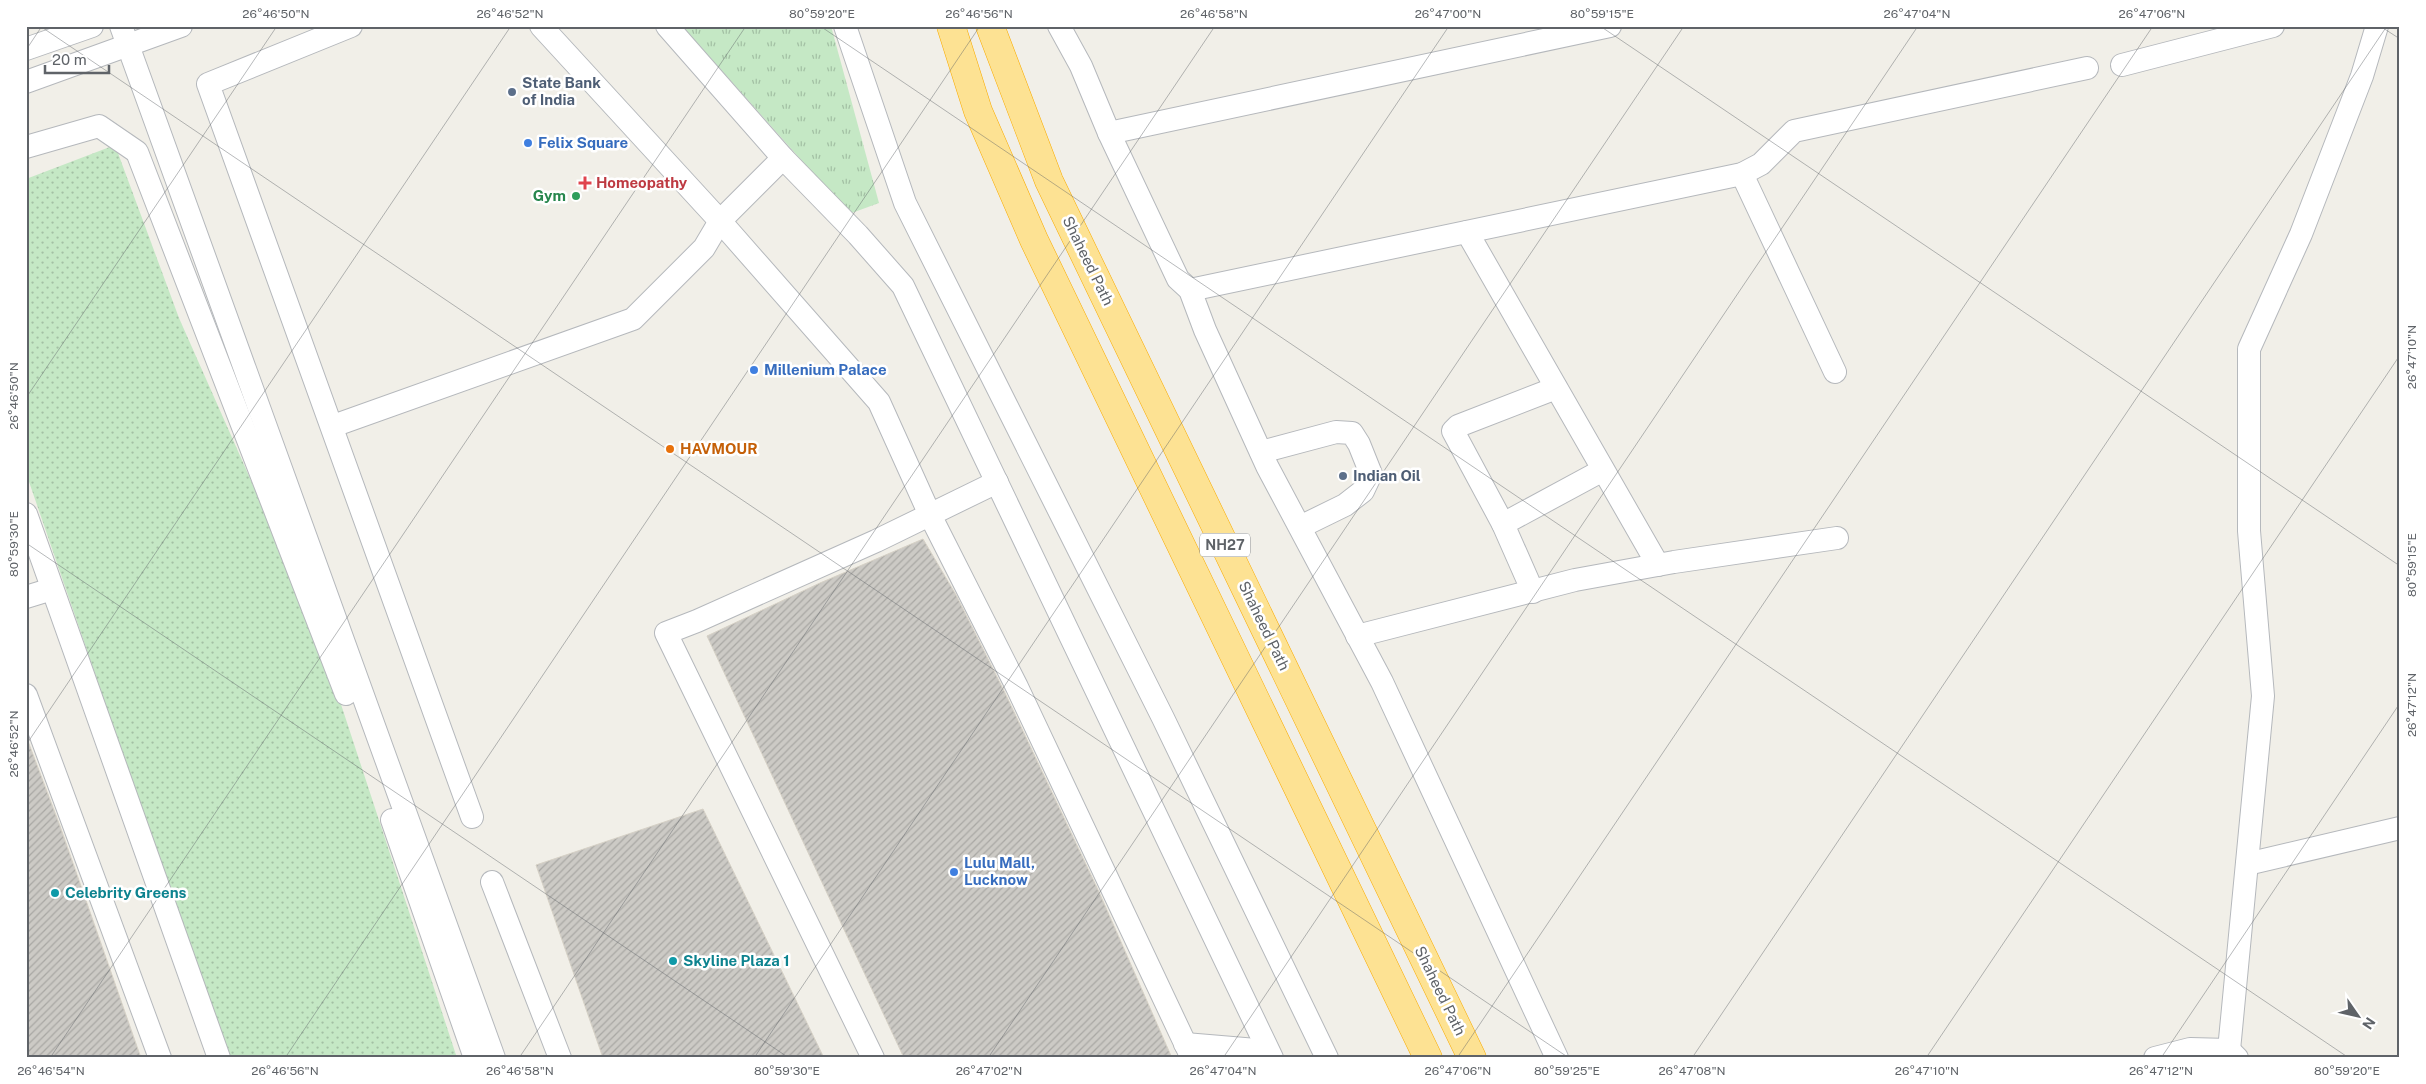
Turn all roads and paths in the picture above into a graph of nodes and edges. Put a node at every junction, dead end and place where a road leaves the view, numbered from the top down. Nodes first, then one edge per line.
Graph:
1 (92, 26) edge
2 (181, 26) edge
3 (351, 26) edge
4 (541, 26) edge
5 (667, 26) edge
6 (845, 26) edge
7 (950, 26) edge
8 (990, 26) edge
9 (1059, 26) edge
10 (1610, 26) edge
11 (2273, 26) edge
12 (2377, 26) edge
13 (124, 36) edge
14 (26, 49) edge
15 (2122, 65) dead end
16 (2087, 68) dead end
17 (26, 82) edge
18 (1109, 132) junction
19 (26, 147) edge
20 (783, 158) junction
21 (1742, 174) junction
22 (720, 222) junction
23 (1466, 232) junction
24 (1190, 290) junction
25 (1835, 372) dead end
26 (1556, 388) junction
27 (333, 426) junction
28 (1261, 452) junction
29 (1603, 470) junction
30 (996, 482) junction
31 (26, 514) edge
32 (930, 515) junction
33 (1502, 524) junction
34 (1300, 527) junction
35 (1837, 538) dead end
36 (29, 540) edge
37 (1658, 565) junction
38 (52, 588) junction
39 (1533, 592) junction
40 (26, 597) edge
41 (1357, 636) junction
42 (26, 695) edge
43 (472, 817) dead end
44 (2400, 828) edge
45 (2247, 864) junction
46 (492, 882) dead end
47 (1188, 1051) edge
48 (1270, 1054) edge
49 (2233, 1054) edge
50 (160, 1058) edge
51 (208, 1058) edge
52 (220, 1058) edge
53 (475, 1058) edge
54 (494, 1058) edge
55 (560, 1058) edge
56 (873, 1058) edge
57 (1327, 1058) edge
58 (1428, 1058) edge
59 (1472, 1058) edge
60 (1557, 1058) edge
61 (2155, 1058) edge

1 - 14 street
2 - 13 street
3 - 27 street
4 - 22 street
5 - 20 street
6 - 57 street
7 - 58 highway, NH27
8 - 59 highway, Shaheed Path / NH27
9 - 18 street
10 - 18 street
11 - 15 street
12 - 45 street
13 - 17 street
13 - 54 street
16 - 21 street
18 - 24 street
19 - 53 street
20 - 22 street
20 - 30 street
21 - 23 street
21 - 25 street
22 - 27 street
22 - 32 street
23 - 24 street
23 - 26 street
24 - 28 street
26 - 29 street
26 - 33 street
27 - 43 street
28 - 34 street
28 - 34 street
29 - 33 street
29 - 37 street
30 - 32 street
30 - 48 street
31 - 36 street
32 - 47 street
32 - 56 street
33 - 39 street
34 - 41 street
35 - 37 street
36 - 38 street
36 - 51 street
37 - 39 street
38 - 40 street
38 - 52 street
39 - 41 street
41 - 60 street
42 - 50 street
44 - 45 street
45 - 49 street
46 - 55 street
47 - 48 street
49 - 61 street

